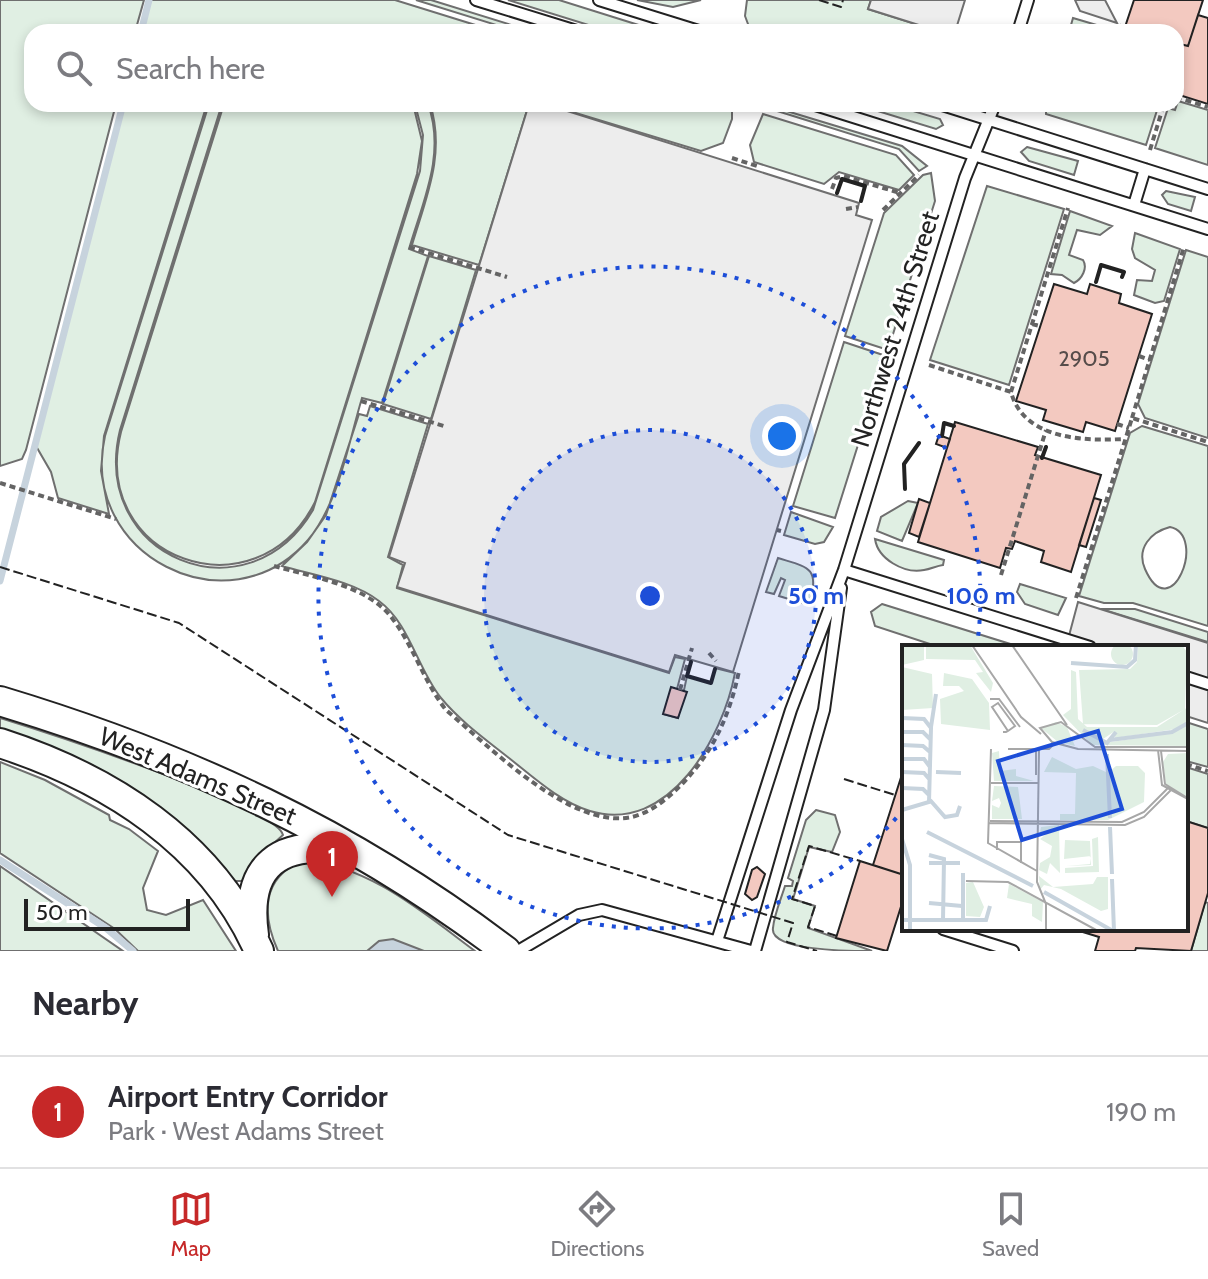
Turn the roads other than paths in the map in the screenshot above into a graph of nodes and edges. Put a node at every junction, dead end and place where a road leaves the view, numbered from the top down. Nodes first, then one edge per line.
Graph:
1 (476, 0) edge
2 (599, 0) edge
3 (1028, 0) edge
4 (554, 24) edge
5 (676, 24) edge
6 (1020, 24) edge
7 (837, 112) edge
8 (964, 112) edge
9 (992, 112) edge
10 (990, 120) junction
11 (974, 155) junction
12 (1145, 169) junction
13 (1208, 189) edge
14 (1134, 205) junction
15 (1208, 229) edge
16 (844, 570) junction
17 (1084, 645) edge
18 (1188, 678) edge
19 (1208, 684) edge
20 (0, 701) edge
21 (0, 743) edge
22 (359, 852) junction
23 (949, 931) edge
24 (717, 941) junction
25 (257, 946) edge
26 (506, 951) edge
27 (518, 951) edge
28 (753, 951) edge
29 (1013, 951) edge

1 - 4 lane
2 - 5 lane
3 - 6 lane
7 - 11 lane
8 - 10 lane
9 - 10 lane, Northwest 24th Street
10 - 11 lane, Northwest 24th Street
10 - 12 lane
11 - 14 lane
11 - 16 lane, Northwest 24th Street
12 - 13 lane
12 - 14 lane
14 - 15 lane
16 - 17 lane
16 - 24 lane, Northwest 24th Street
16 - 28 lane, Northwest 24th Street
18 - 19 lane
20 - 22 main road, West Adams Street
21 - 25 main road, West Adams Street
22 - 25 main road
22 - 26 main road, West Adams Street
23 - 29 lane
24 - 27 lane
24 - 28 lane

